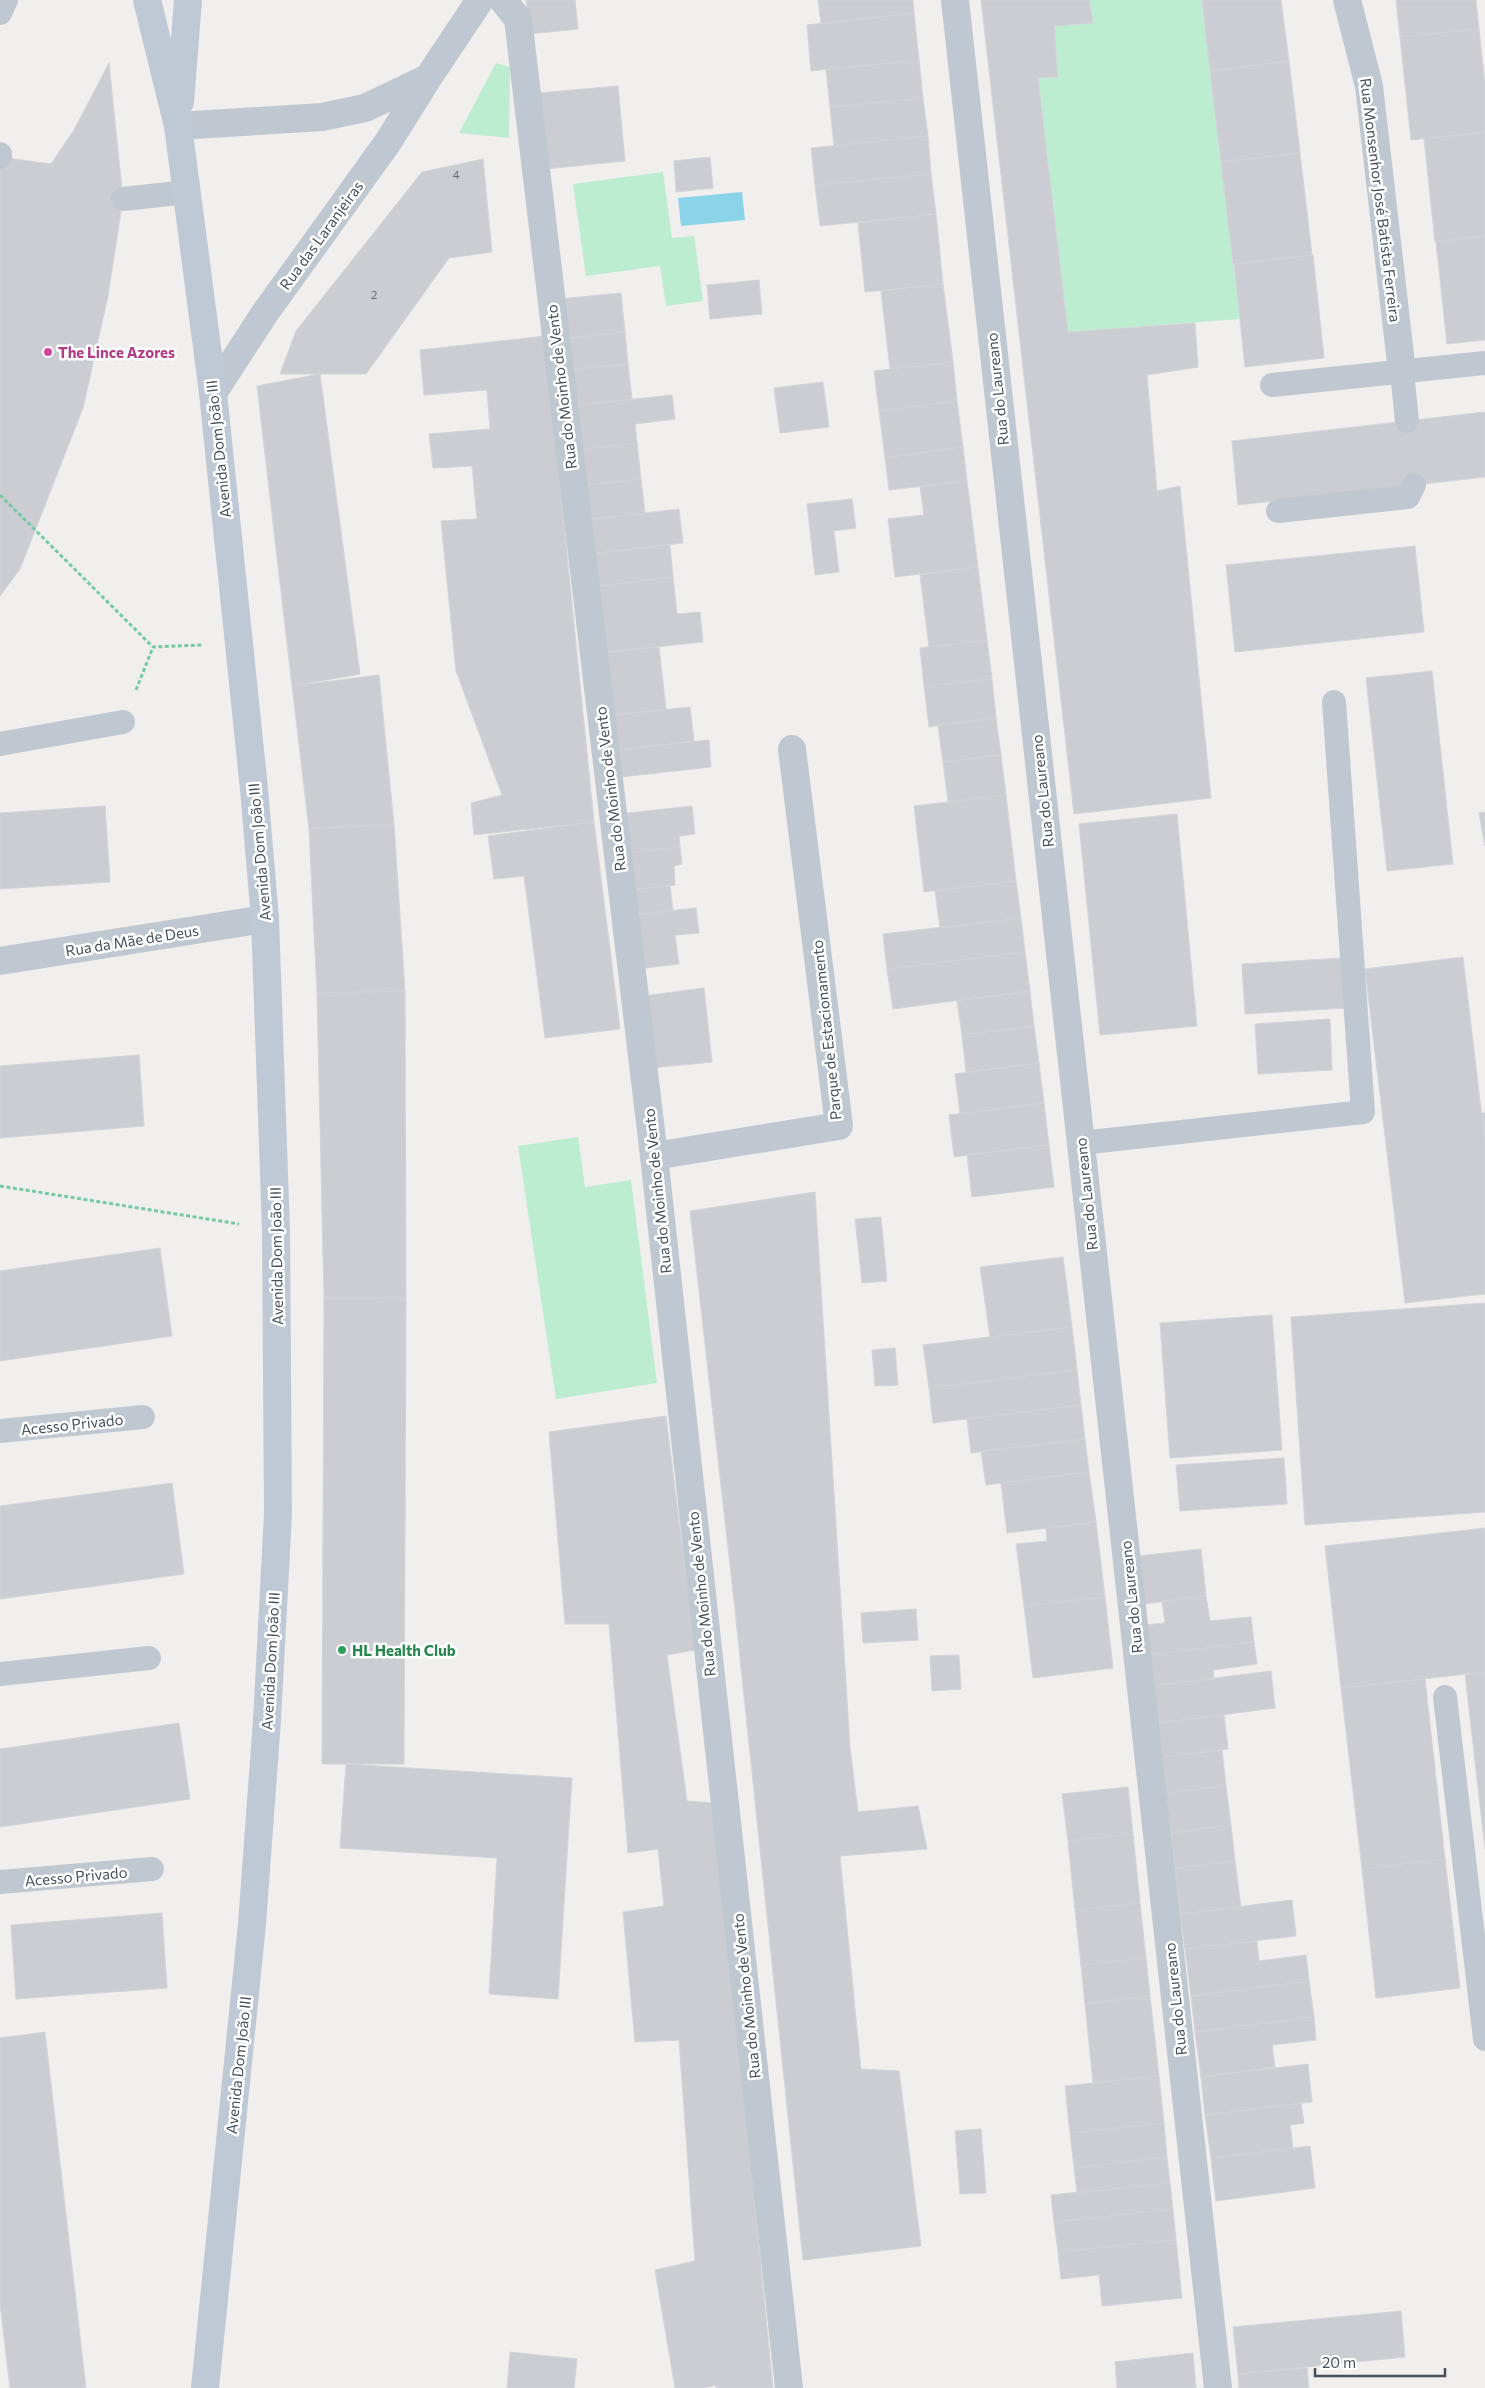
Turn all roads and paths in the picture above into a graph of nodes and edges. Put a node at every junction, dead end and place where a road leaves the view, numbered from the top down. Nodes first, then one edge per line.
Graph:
1 (6, 0) edge
2 (147, 0) edge
3 (188, 0) edge
4 (480, 0) edge
5 (503, 0) edge
6 (954, 0) edge
7 (1347, 0) edge
8 (0, 12) edge
9 (428, 78) junction
10 (178, 126) junction
11 (187, 192) junction
12 (122, 199) dead end
13 (1485, 363) edge
14 (1402, 372) junction
15 (1272, 385) dead end
16 (212, 392) junction
17 (1407, 421) dead end
18 (1414, 485) dead end
19 (0, 495) edge
20 (1278, 511) dead end
21 (239, 644) junction
22 (154, 647) junction
23 (1334, 702) dead end
24 (123, 722) joint
25 (0, 744) edge
26 (792, 749) dead end
27 (265, 919) junction
28 (0, 961) edge
29 (1081, 1143) junction
30 (654, 1156) junction
31 (0, 1186) edge
32 (276, 1230) junction
33 (143, 1416) dead end
34 (0, 1431) edge
35 (150, 1658) dead end
36 (0, 1674) edge
37 (1445, 1697) dead end
38 (152, 1869) dead end
39 (0, 1882) edge
40 (1485, 2039) edge
41 (205, 2388) edge
42 (788, 2388) edge
43 (1218, 2388) edge

1 - 8 lane
2 - 10 main road, Avenida Dom João III
3 - 10 main road, Avenida Dom João III
4 - 9 street, Rua das Laranjeiras
5 - 30 street, Rua do Moinho de Vento
6 - 29 street, Rua do Laureano
7 - 14 street, Rua Monsenhor José Batista Ferreira
9 - 10 street
9 - 16 street, Rua das Laranjeiras
10 - 11 main road, Avenida Dom João III
11 - 12 lane
11 - 16 main road, Avenida Dom João III
13 - 14 lane
14 - 15 lane
14 - 17 lane
16 - 21 main road, Avenida Dom João III
18 - 20 lane
19 - 22 path
21 - 22 path
21 - 27 main road, Avenida Dom João III
22 - 24 path
23 - 29 lane
24 - 25 lane
26 - 30 street, Parque de Estacionamento
27 - 28 street, Rua da Mãe de Deus
27 - 32 main road, Avenida Dom João III
29 - 43 street, Rua do Laureano
30 - 42 street, Rua do Moinho de Vento
31 - 32 path
32 - 41 main road, Avenida Dom João III
33 - 34 lane, Acesso Privado
35 - 36 lane
37 - 40 lane
38 - 39 lane, Acesso Privado

